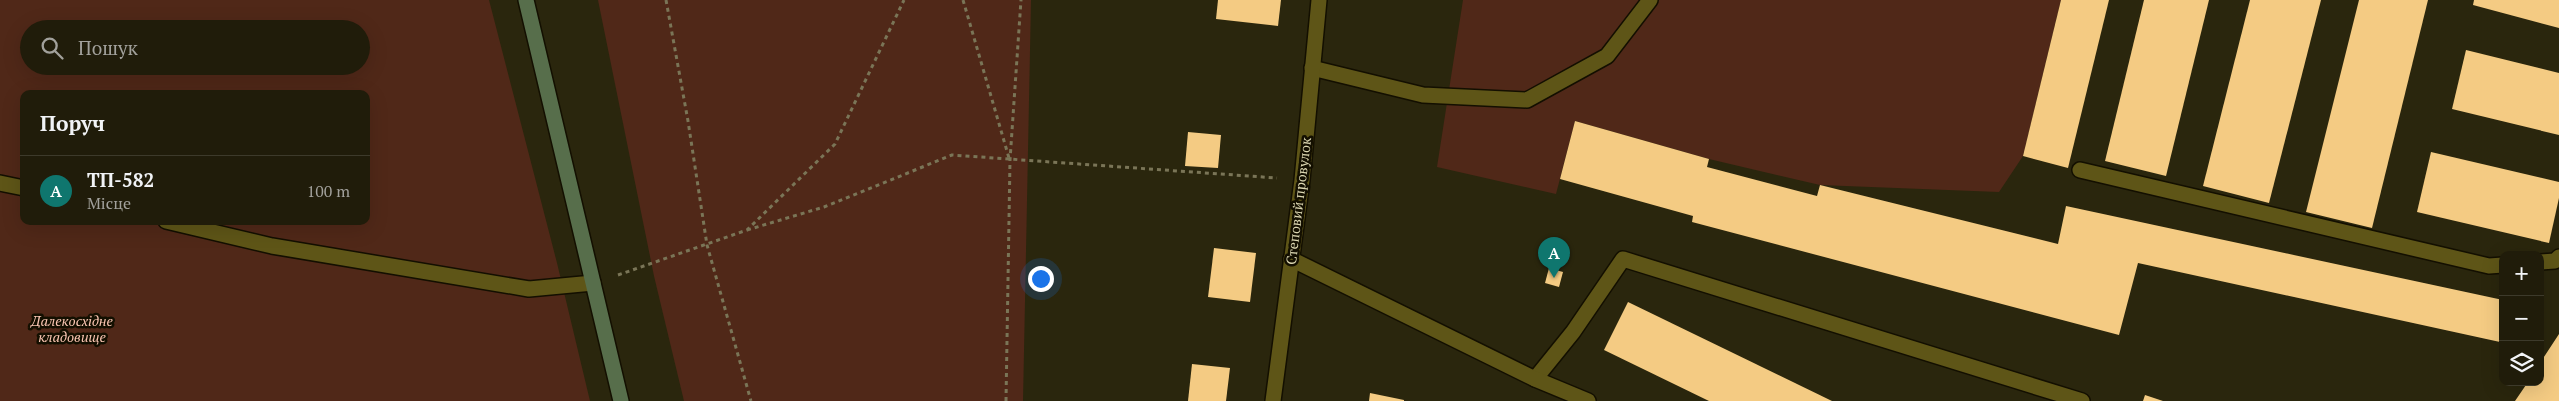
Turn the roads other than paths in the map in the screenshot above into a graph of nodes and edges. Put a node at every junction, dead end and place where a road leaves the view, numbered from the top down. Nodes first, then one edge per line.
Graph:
1 (526, 0) edge
2 (1319, 0) edge
3 (1650, 0) edge
4 (1312, 68) junction
5 (2080, 170) dead end
6 (0, 183) edge
7 (20, 187) edge
8 (183, 225) edge
9 (2559, 257) edge
10 (1291, 259) junction
11 (2544, 262) edge
12 (2499, 265) edge
13 (593, 283) junction
14 (1535, 379) junction
15 (620, 401) edge
16 (1273, 401) edge
17 (1588, 401) edge
18 (2082, 401) edge

1 - 13 street
2 - 4 street, Степовий провулок
3 - 4 street
4 - 10 street, Степовий провулок
5 - 12 street
6 - 7 street
8 - 13 street
9 - 11 street
10 - 14 street
10 - 16 street, Степовий провулок
13 - 15 street
14 - 17 street
14 - 18 street

